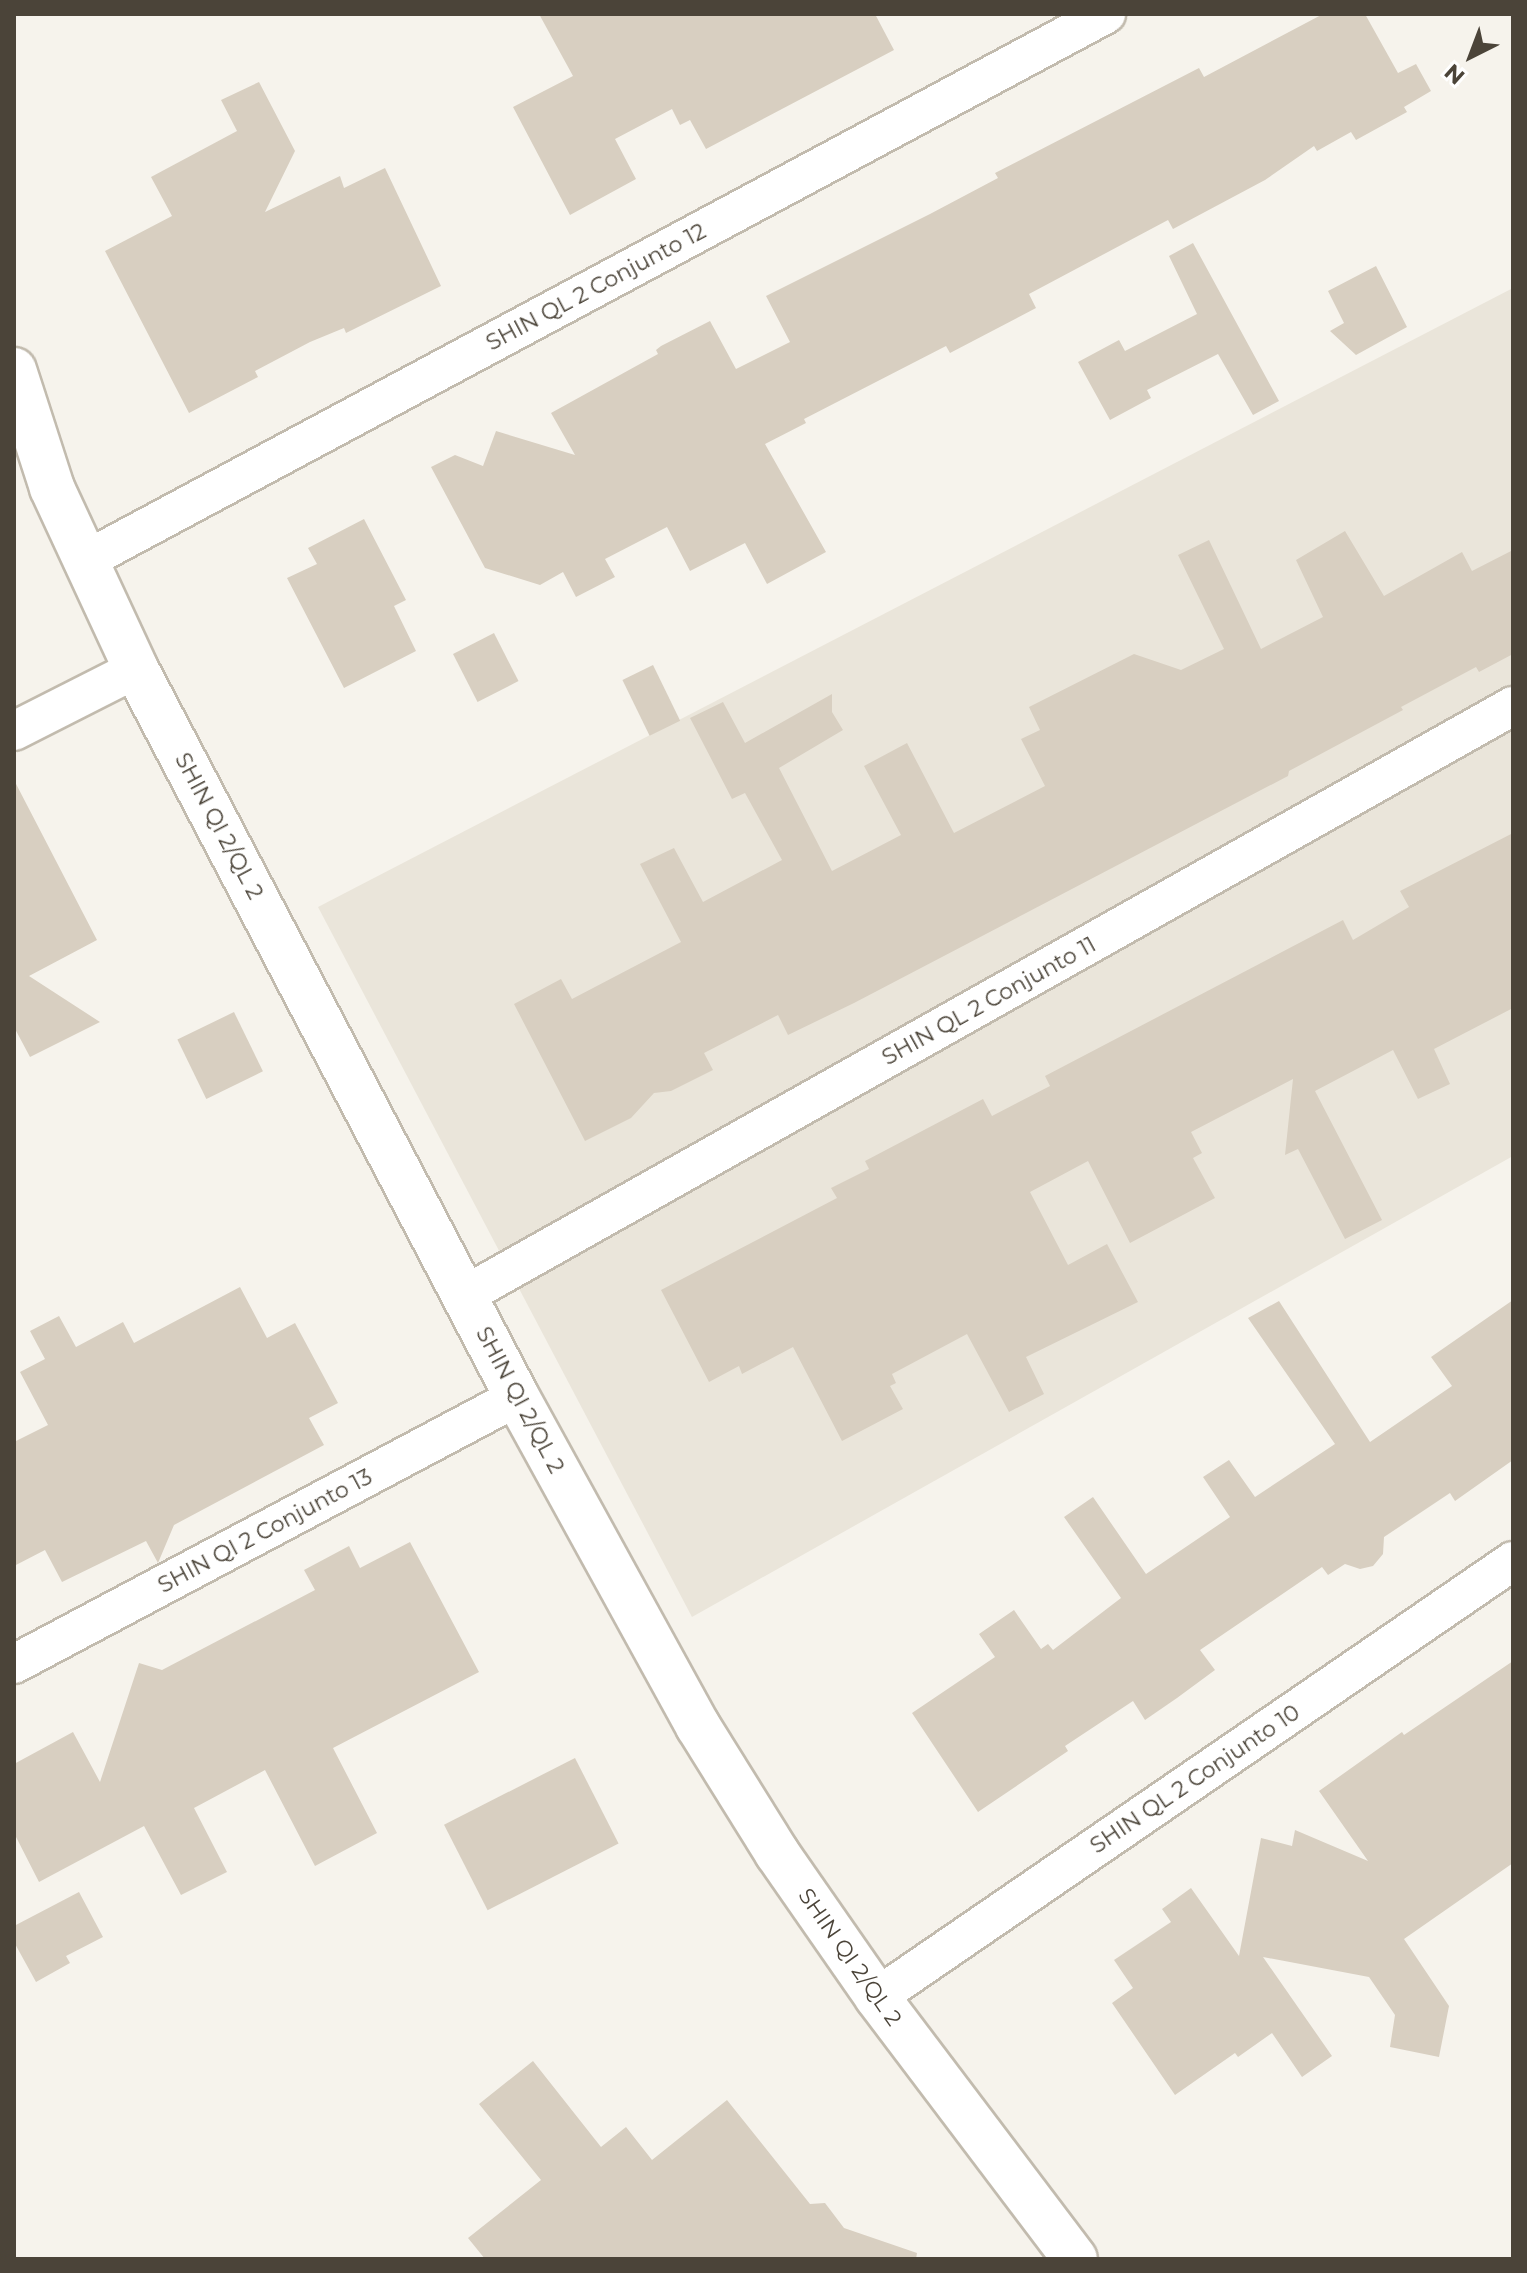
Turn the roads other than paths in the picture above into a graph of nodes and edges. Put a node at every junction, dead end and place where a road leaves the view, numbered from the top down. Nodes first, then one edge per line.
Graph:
1 (1106, 14) edge
2 (14, 370) edge
3 (14, 443) edge
4 (52, 488) junction
5 (86, 560) junction
6 (136, 669) junction
7 (1513, 706) edge
8 (14, 731) edge
9 (465, 1295) junction
10 (517, 1397) junction
11 (1513, 1561) edge
12 (14, 1664) edge
13 (877, 1997) junction
14 (1075, 2259) edge

1 - 5 street, SHIN QL 2 Conjunto 12
2 - 4 street, SHIN QI 2/QL 2
3 - 4 street, SHIN QI 2/QL 2
4 - 5 street, SHIN QI 2/QL 2
5 - 6 street, SHIN QI 2/QL 2
6 - 8 street
6 - 9 street, SHIN QI 2/QL 2
7 - 9 street, SHIN QL 2 Conjunto 11
9 - 10 street, SHIN QI 2/QL 2
10 - 12 street, SHIN QI 2 Conjunto 13
10 - 13 street, SHIN QI 2/QL 2
11 - 13 street, SHIN QL 2 Conjunto 10
13 - 14 street, SHIN QI 2/QL 2

